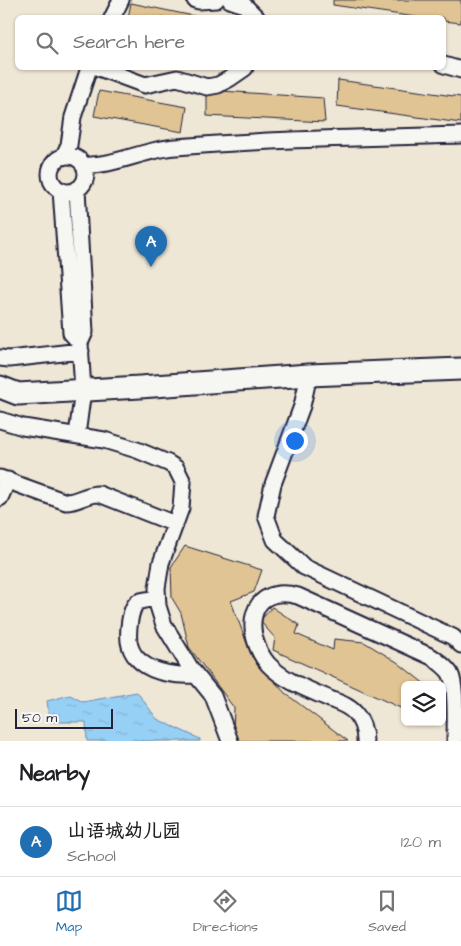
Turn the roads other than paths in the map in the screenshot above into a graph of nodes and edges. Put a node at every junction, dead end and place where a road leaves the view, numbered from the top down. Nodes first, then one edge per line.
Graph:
1 (121, 0) edge
2 (195, 0) edge
3 (216, 0) edge
4 (230, 0) edge
5 (114, 15) edge
6 (254, 15) edge
7 (446, 65) edge
8 (88, 70) edge
9 (104, 70) edge
10 (242, 70) edge
11 (461, 70) edge
12 (461, 135) edge
13 (78, 160) junction
14 (77, 189) junction
15 (61, 190) junction
16 (80, 347) junction
17 (0, 358) edge
18 (461, 369) edge
19 (309, 375) junction
20 (0, 387) edge
21 (83, 390) junction
22 (0, 420) edge
23 (77, 435) junction
24 (4, 479) edge
25 (0, 498) edge
26 (175, 524) junction
27 (157, 598) junction
28 (461, 644) edge
29 (196, 675) junction
30 (230, 741) edge
31 (365, 741) edge
32 (455, 741) edge

1 - 5 street
2 - 3 street
4 - 6 street
7 - 11 street
8 - 13 street
9 - 10 street
12 - 13 street
13 - 14 street
13 - 15 street
14 - 15 street
14 - 16 street
15 - 16 street
16 - 17 street
16 - 21 street
18 - 19 main road
19 - 21 main road
19 - 28 street
20 - 21 main road
21 - 23 street
22 - 23 street
23 - 26 street
24 - 25 street
24 - 26 street
26 - 27 street
27 - 29 street
27 - 29 street
29 - 30 street
31 - 32 street

